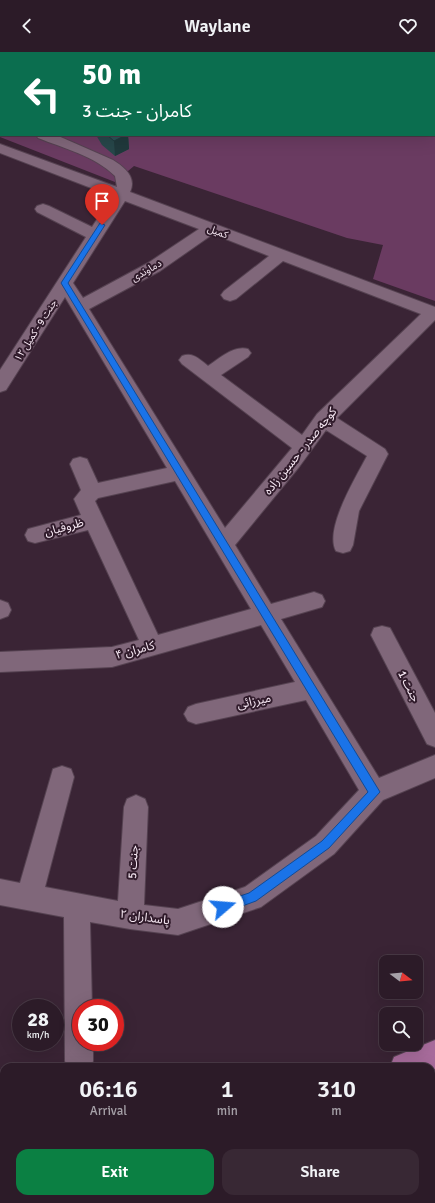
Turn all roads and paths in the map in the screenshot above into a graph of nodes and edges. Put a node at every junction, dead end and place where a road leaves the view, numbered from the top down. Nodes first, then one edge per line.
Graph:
1 (45, 136) edge
2 (6, 155) edge
3 (122, 194) junction
4 (43, 208) dead end
5 (210, 228) junction
6 (95, 235) junction
7 (281, 255) junction
8 (65, 283) junction
9 (230, 295) dead end
10 (80, 307) junction
11 (434, 312) edge
12 (242, 353) dead end
13 (188, 360) dead end
14 (207, 374) junction
15 (0, 386) edge
16 (324, 419) junction
17 (303, 446) junction
18 (80, 464) dead end
19 (180, 472) junction
20 (92, 492) junction
21 (94, 520) junction
22 (35, 535) dead end
23 (224, 544) junction
24 (343, 545) dead end
25 (314, 601) dead end
26 (266, 614) junction
27 (382, 635) dead end
28 (152, 645) junction
29 (0, 662) edge
30 (312, 689) junction
31 (196, 714) dead end
32 (435, 736) edge
33 (435, 766) edge
34 (62, 778) dead end
35 (374, 792) junction
36 (136, 807) dead end
37 (0, 892) edge
38 (29, 897) junction
39 (77, 906) junction
40 (130, 916) junction
41 (79, 1061) dead end

1 - 3 street
2 - 3 street, کمیل
3 - 5 street, کمیل
3 - 6 street, جنت 9 - کمیل ۱۲
4 - 6 street
5 - 7 street, کمیل
5 - 10 street, دماوندی
6 - 8 street, جنت 9 - کمیل ۱۲
7 - 9 street
7 - 11 street, کمیل
8 - 10 street
8 - 15 street, جنت 9 - کمیل ۱۲
10 - 19 street
11 - 16 street, کوچه صدر - حسین زاده
12 - 14 street
13 - 14 street
14 - 17 street
16 - 17 street, کوچه صدر - حسین زاده
16 - 24 street
17 - 23 street, کوچه صدر - حسین زاده
18 - 20 street
19 - 20 street
19 - 23 street
20 - 21 street
21 - 22 street, ظروفیان
21 - 28 street
23 - 26 street
25 - 26 street, کامران ۴
26 - 28 street, کامران ۴
26 - 30 street
27 - 32 street, جنت 1
28 - 29 street, کامران ۴
30 - 31 street, میرزائی
30 - 35 street
33 - 35 street, پاسداران ۲
34 - 38 street
35 - 40 street, پاسداران ۲
36 - 40 street, جنت 5
37 - 38 street, پاسداران ۲
38 - 39 street, پاسداران ۲
39 - 40 street, پاسداران ۲
39 - 41 street

